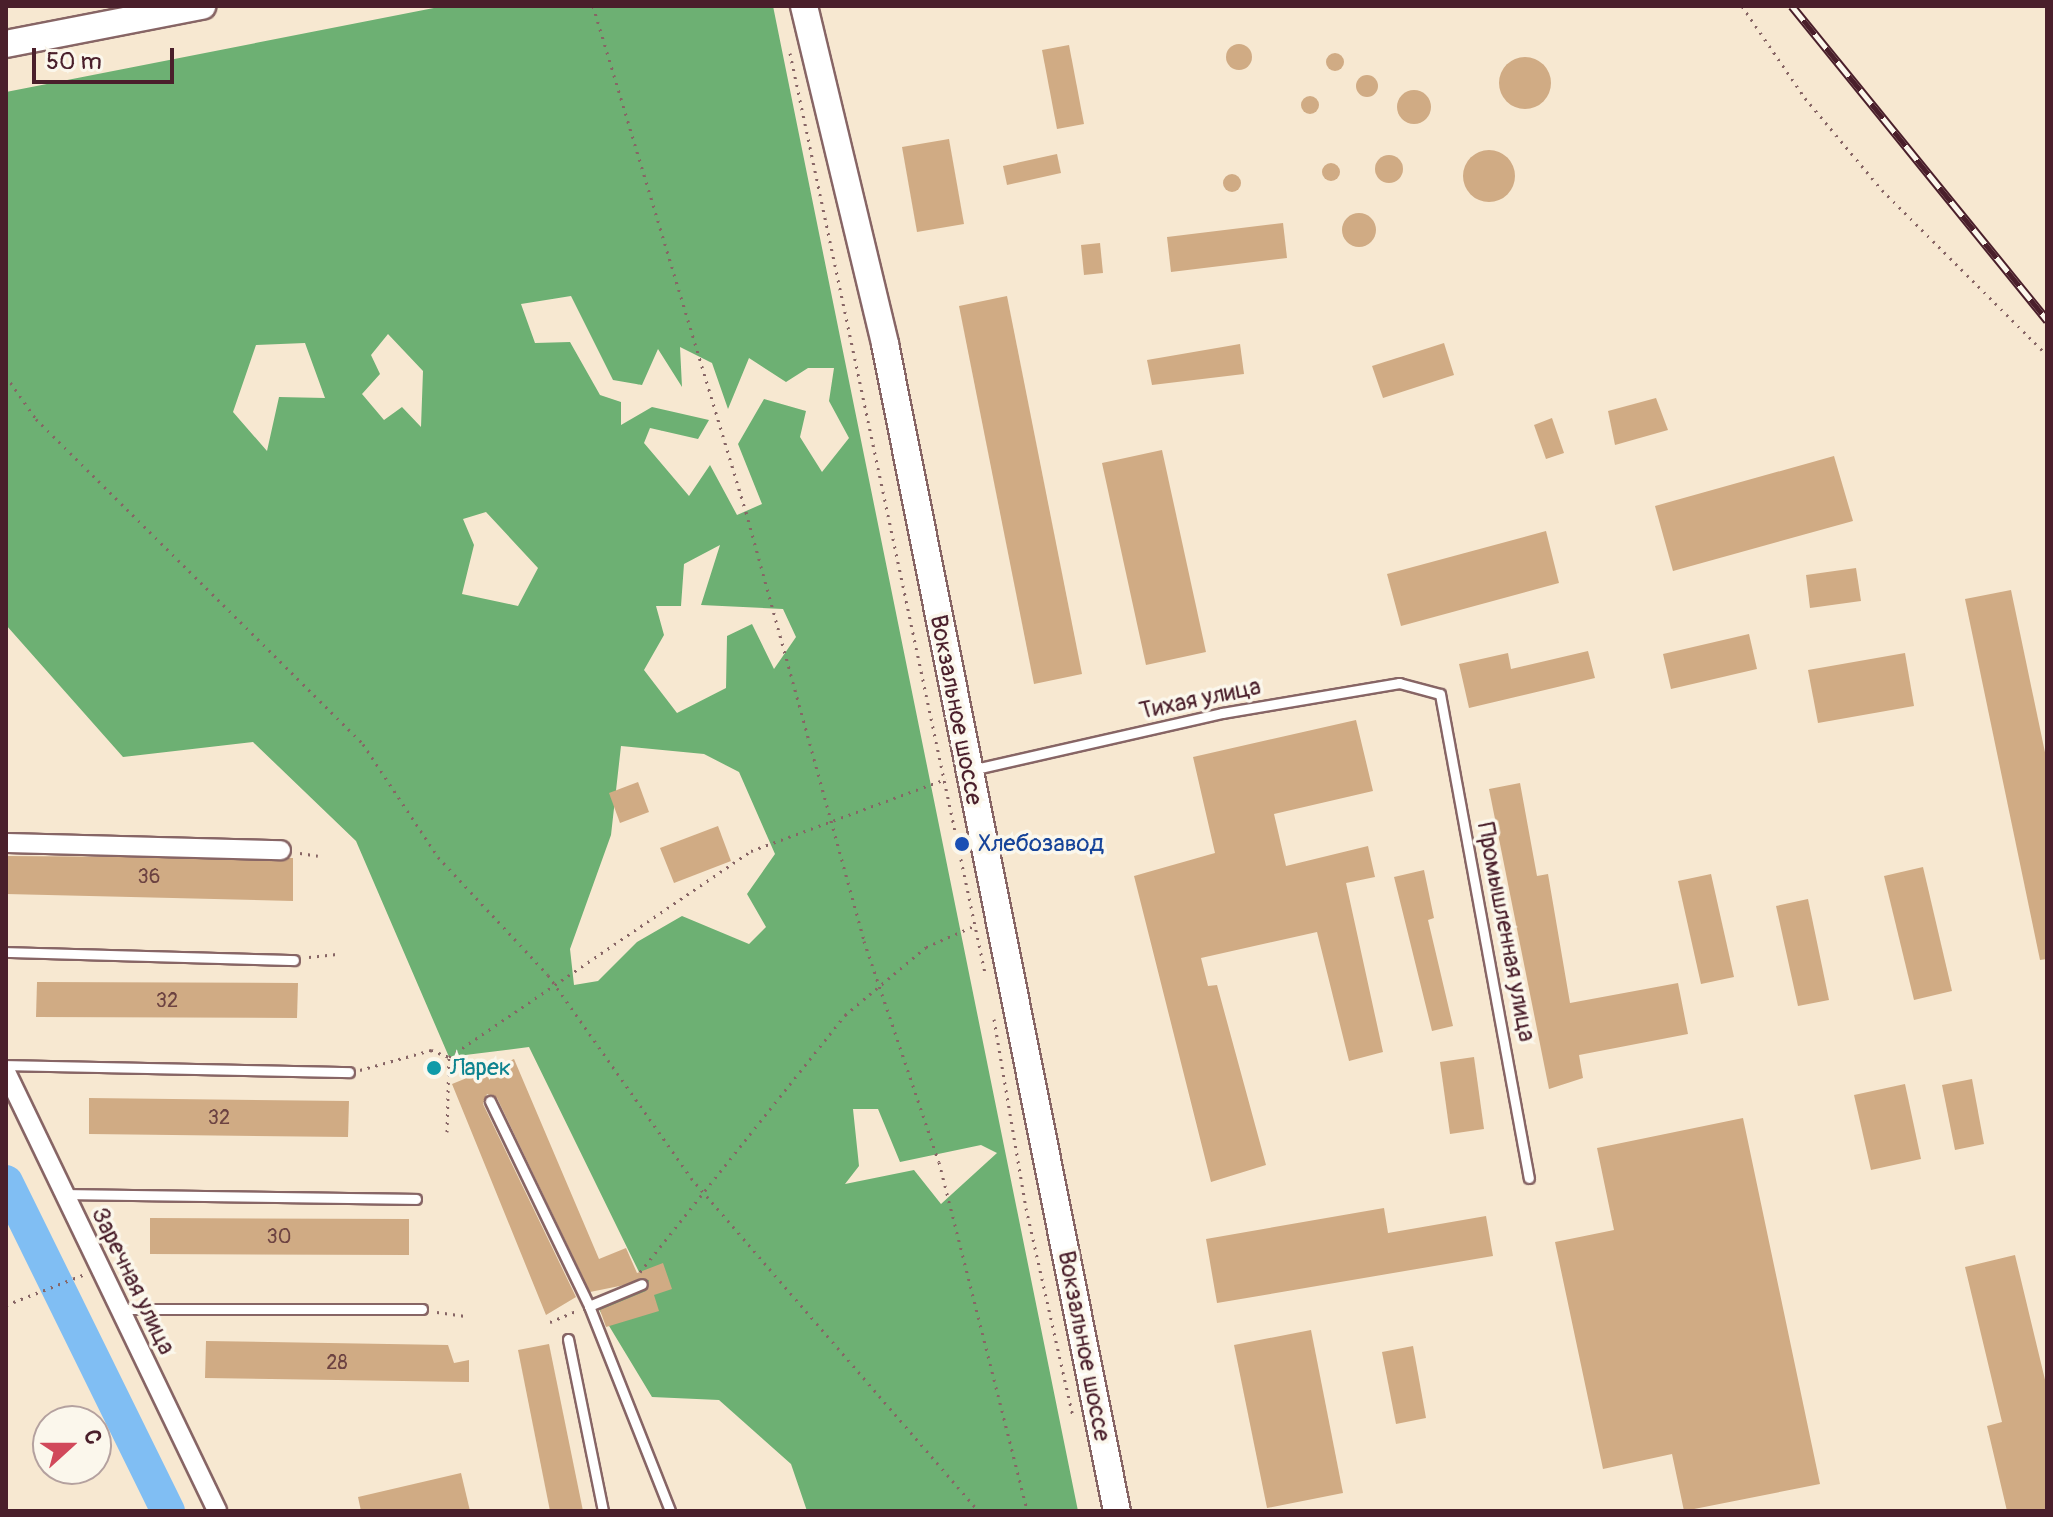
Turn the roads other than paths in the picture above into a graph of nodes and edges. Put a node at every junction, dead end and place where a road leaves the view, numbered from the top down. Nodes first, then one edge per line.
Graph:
1 (202, 6) edge
2 (804, 6) edge
3 (6, 44) edge
4 (1440, 694) joint
5 (956, 776) junction
6 (6, 843) edge
7 (281, 850) dead end
8 (6, 952) edge
9 (294, 960) road end
10 (6, 1065) edge
11 (6, 1072) edge
12 (349, 1072) road end
13 (490, 1101) dead end
14 (1529, 1178) dead end
15 (65, 1194) junction
16 (416, 1199) dead end
17 (642, 1284) road end
18 (589, 1306) junction
19 (120, 1309) junction
20 (422, 1309) road end
21 (568, 1339) dead end
22 (217, 1511) edge
23 (603, 1511) edge
24 (670, 1511) edge
25 (1117, 1511) edge

1 - 3 main road
2 - 5 main road, Вокзальное шоссе
4 - 5 lane, Тихая улица
4 - 14 lane, Промышленная улица
5 - 25 main road, Вокзальное шоссе
6 - 7 street
8 - 9 lane
10 - 12 lane
11 - 15 street, Заречная улица
13 - 18 lane
15 - 16 lane
15 - 19 street, Заречная улица
17 - 18 lane
18 - 24 lane
19 - 20 lane
19 - 22 street, Заречная улица
21 - 23 lane

